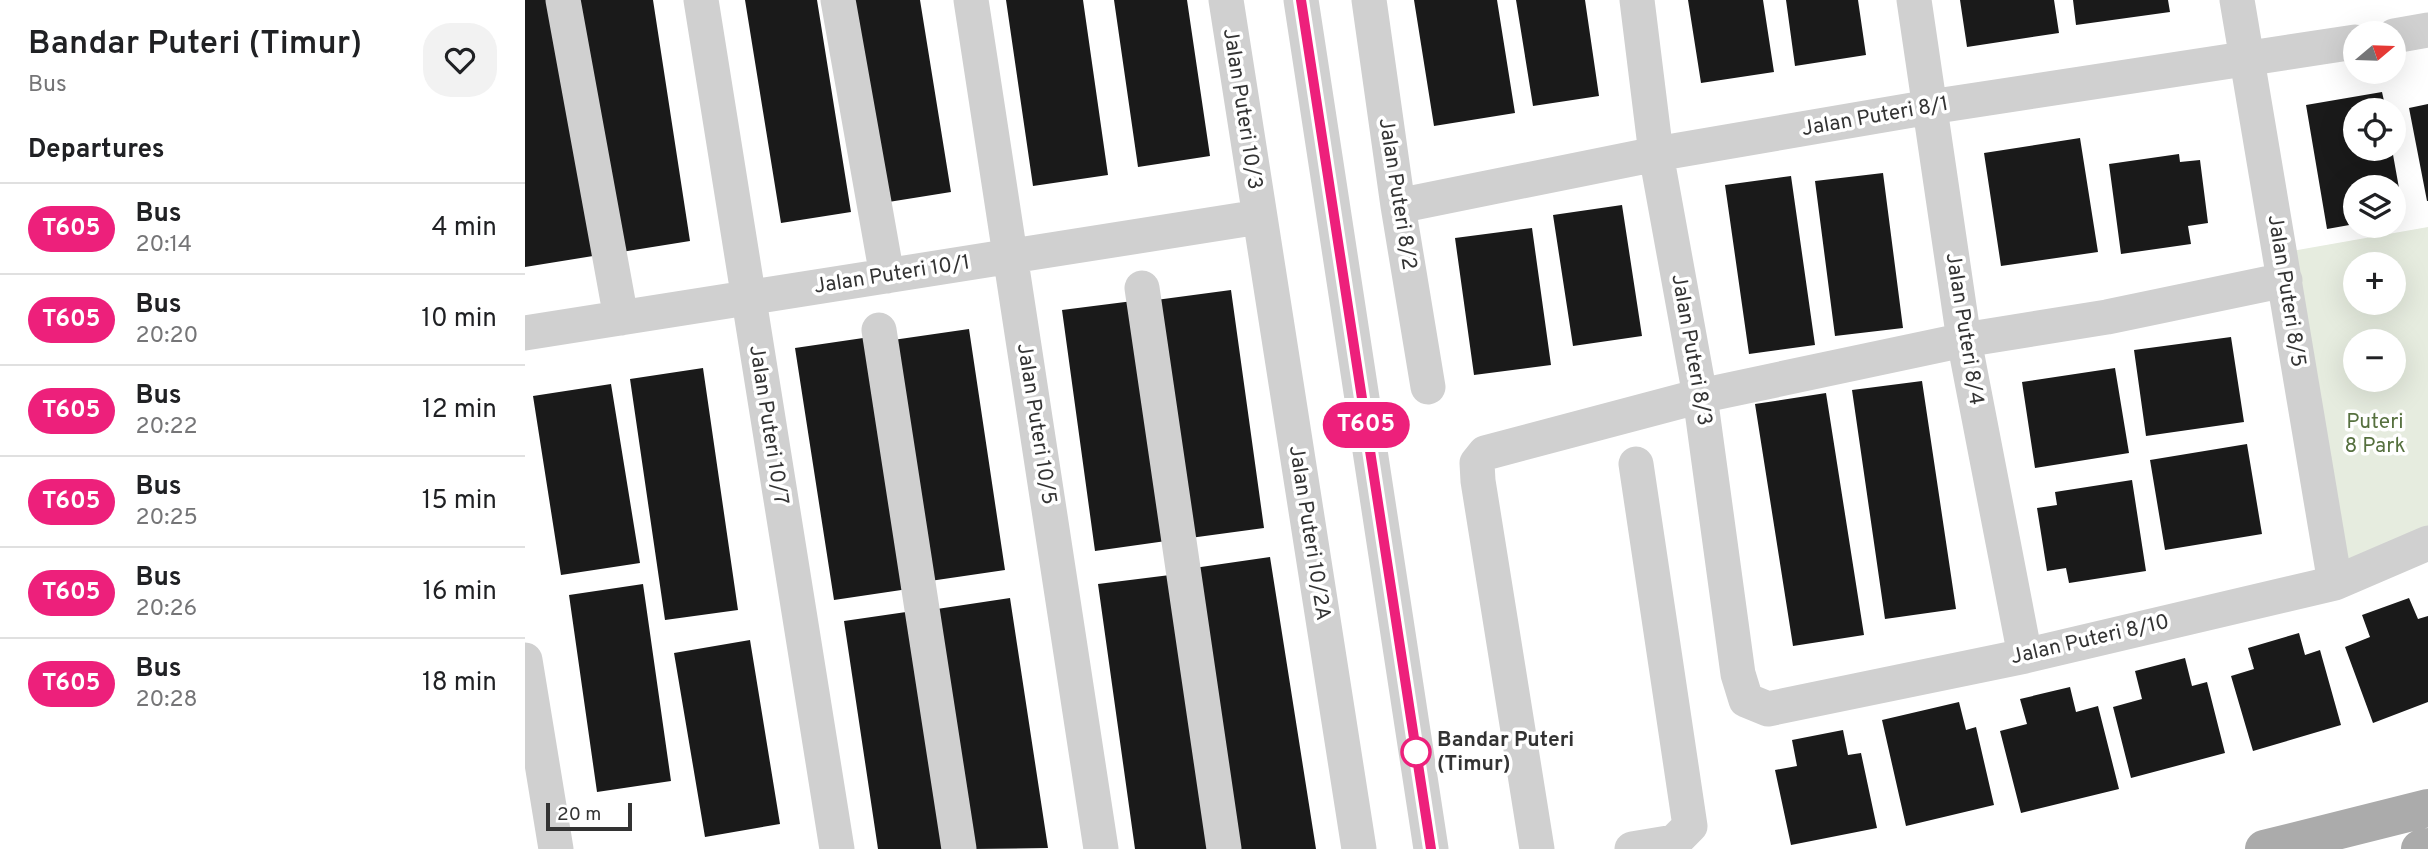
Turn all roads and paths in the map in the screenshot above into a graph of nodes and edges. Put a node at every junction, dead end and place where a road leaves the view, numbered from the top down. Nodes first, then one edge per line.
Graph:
1 (563, 0) edge
2 (701, 0) edge
3 (838, 0) edge
4 (971, 0) edge
5 (1226, 0) edge
6 (1301, 0) edge
7 (1369, 0) edge
8 (1637, 0) edge
9 (1914, 0) edge
10 (2237, 0) edge
11 (2428, 30) edge
12 (2406, 34) edge
13 (2343, 44) edge
14 (2248, 59) junction
15 (1930, 107) junction
16 (1656, 154) junction
17 (1398, 206) junction
18 (1259, 217) junction
19 (1010, 257) junction
20 (887, 276) junction
21 (2285, 280) junction
22 (1142, 288) dead end
23 (748, 298) junction
24 (621, 318) junction
25 (879, 330) dead end
26 (525, 333) edge
27 (1964, 340) junction
28 (1428, 387) dead end
29 (1700, 396) junction
30 (1636, 464) dead end
31 (2428, 543) edge
32 (2335, 583) junction
33 (2025, 656) junction
34 (525, 660) edge
35 (1746, 700) joint
36 (2428, 808) edge
37 (2428, 847) edge
38 (555, 849) edge
39 (837, 849) edge
40 (959, 849) edge
41 (1101, 849) edge
42 (1224, 849) edge
43 (1359, 849) edge
44 (1431, 849) edge
45 (1537, 849) edge
46 (1632, 849) edge
47 (2264, 849) edge
48 (2420, 849) edge

1 - 24 street
2 - 23 street, Jalan Puteri 10/7
3 - 20 street
4 - 19 street, Jalan Puteri 10/5
5 - 18 street, Jalan Puteri 10/3
6 - 44 street
7 - 17 street, Jalan Puteri 8/2
8 - 16 street, Jalan Puteri 8/3
9 - 15 street, Jalan Puteri 8/4
10 - 14 street, Jalan Puteri 8/5
11 - 12 street
13 - 14 street, Jalan Puteri 8/1
14 - 15 street, Jalan Puteri 8/1
14 - 21 street, Jalan Puteri 8/5
15 - 16 street, Jalan Puteri 8/1
15 - 27 street, Jalan Puteri 8/4
16 - 17 street, Jalan Puteri 8/1
16 - 29 street, Jalan Puteri 8/3
17 - 28 street, Jalan Puteri 8/2
18 - 19 street, Jalan Puteri 10/1
18 - 43 street, Jalan Puteri 10/2A
19 - 20 street, Jalan Puteri 10/1
19 - 41 street, Jalan Puteri 10/5
20 - 23 street, Jalan Puteri 10/1
21 - 27 street
21 - 32 street, Jalan Puteri 8/5
22 - 42 street
23 - 24 street, Jalan Puteri 10/1
23 - 39 street, Jalan Puteri 10/7
24 - 26 street, Jalan Puteri 10/1
25 - 40 street
27 - 29 street
27 - 33 street, Jalan Puteri 8/4
29 - 35 street, Jalan Puteri 8/3
29 - 45 street
30 - 46 street
31 - 32 street, Jalan Puteri 8/10
32 - 33 street, Jalan Puteri 8/10
33 - 35 street, Jalan Puteri 8/10
34 - 38 street
36 - 47 main road
37 - 48 main road

